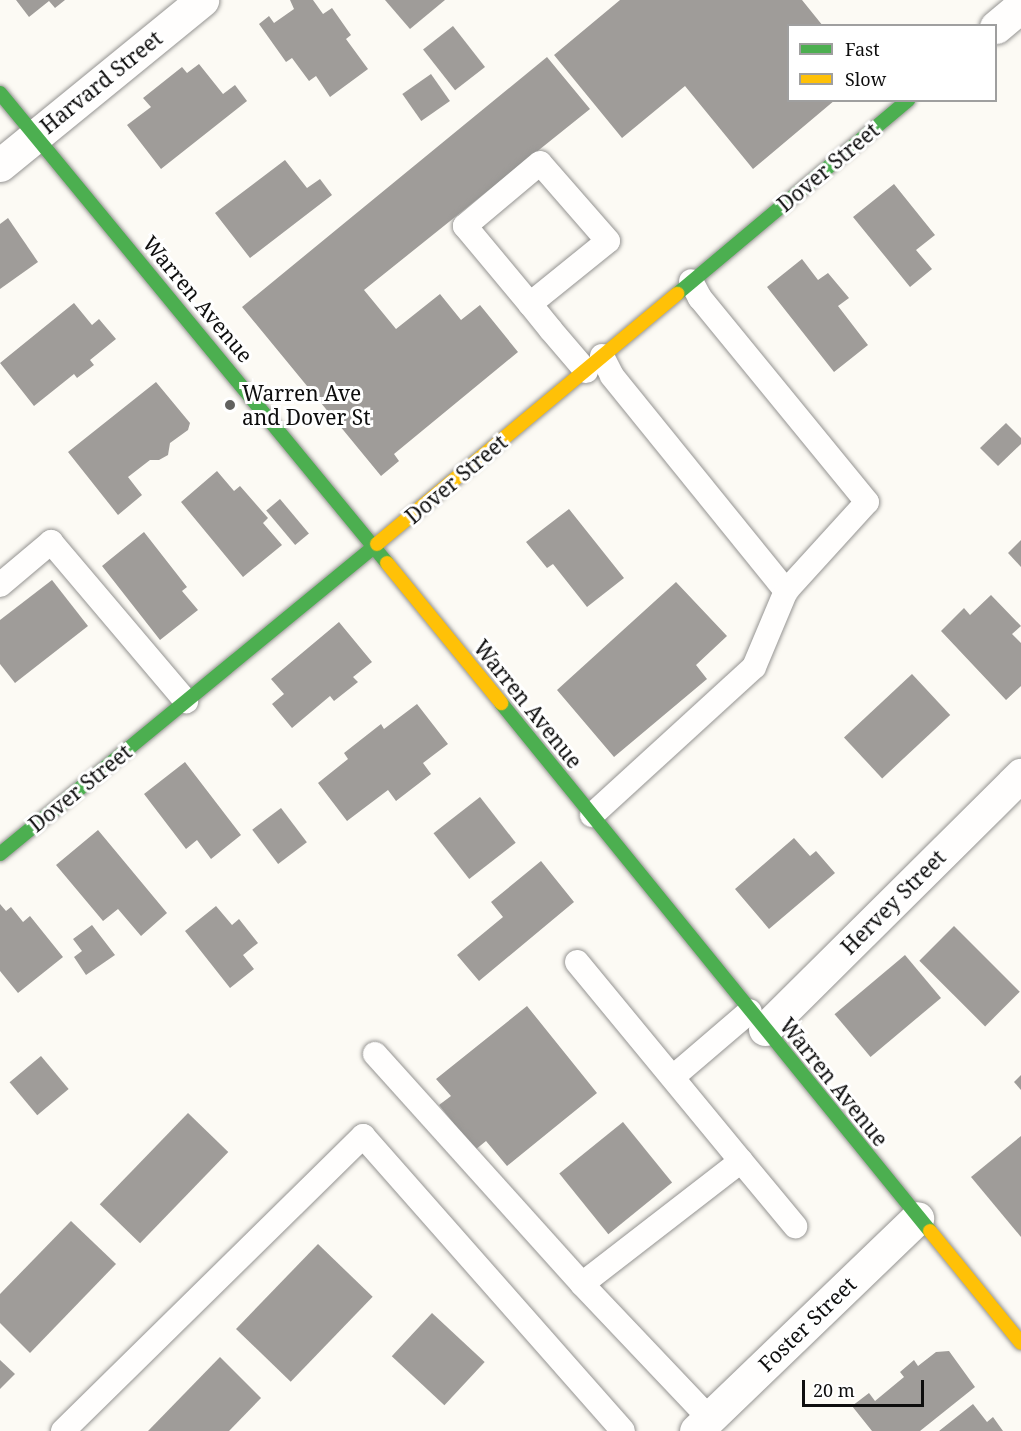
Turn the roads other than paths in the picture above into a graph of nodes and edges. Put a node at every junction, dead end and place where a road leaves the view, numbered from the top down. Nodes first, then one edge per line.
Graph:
1 (202, 0) edge
2 (1021, 6) edge
3 (997, 26) edge
4 (0, 93) edge
5 (906, 102) edge
6 (35, 135) junction
7 (0, 165) edge
8 (691, 281) junction
9 (530, 304) junction
10 (594, 364) junction
11 (374, 547) junction
12 (0, 585) edge
13 (786, 591) junction
14 (186, 701) junction
15 (1021, 775) edge
16 (591, 815) junction
17 (0, 854) edge
18 (577, 962) dead end
19 (757, 1020) junction
20 (375, 1054) dead end
21 (673, 1077) junction
22 (741, 1161) junction
23 (917, 1218) junction
24 (795, 1226) dead end
25 (582, 1284) junction
26 (1021, 1343) edge
27 (703, 1425) edge
28 (63, 1431) edge
29 (623, 1431) edge

1 - 6 street, Harvard Street
2 - 3 street
4 - 6 main road, Warren Avenue
5 - 8 main road, Dover Street
6 - 7 street, Harvard Street
6 - 11 main road, Warren Avenue
8 - 10 main road, Dover Street
8 - 13 lane
9 - 9 lane
9 - 10 lane
10 - 11 main road, Dover Street
10 - 13 lane
11 - 14 main road, Dover Street
11 - 16 main road, Warren Avenue
12 - 14 lane
13 - 16 lane
14 - 17 main road, Dover Street
15 - 19 street, Hervey Street
16 - 19 main road, Warren Avenue
18 - 21 lane
19 - 21 lane
19 - 23 main road, Warren Avenue
20 - 25 lane
21 - 22 lane
22 - 24 lane
22 - 25 lane
23 - 26 main road, Warren Avenue
23 - 27 street, Foster Street
25 - 27 lane
28 - 29 lane

